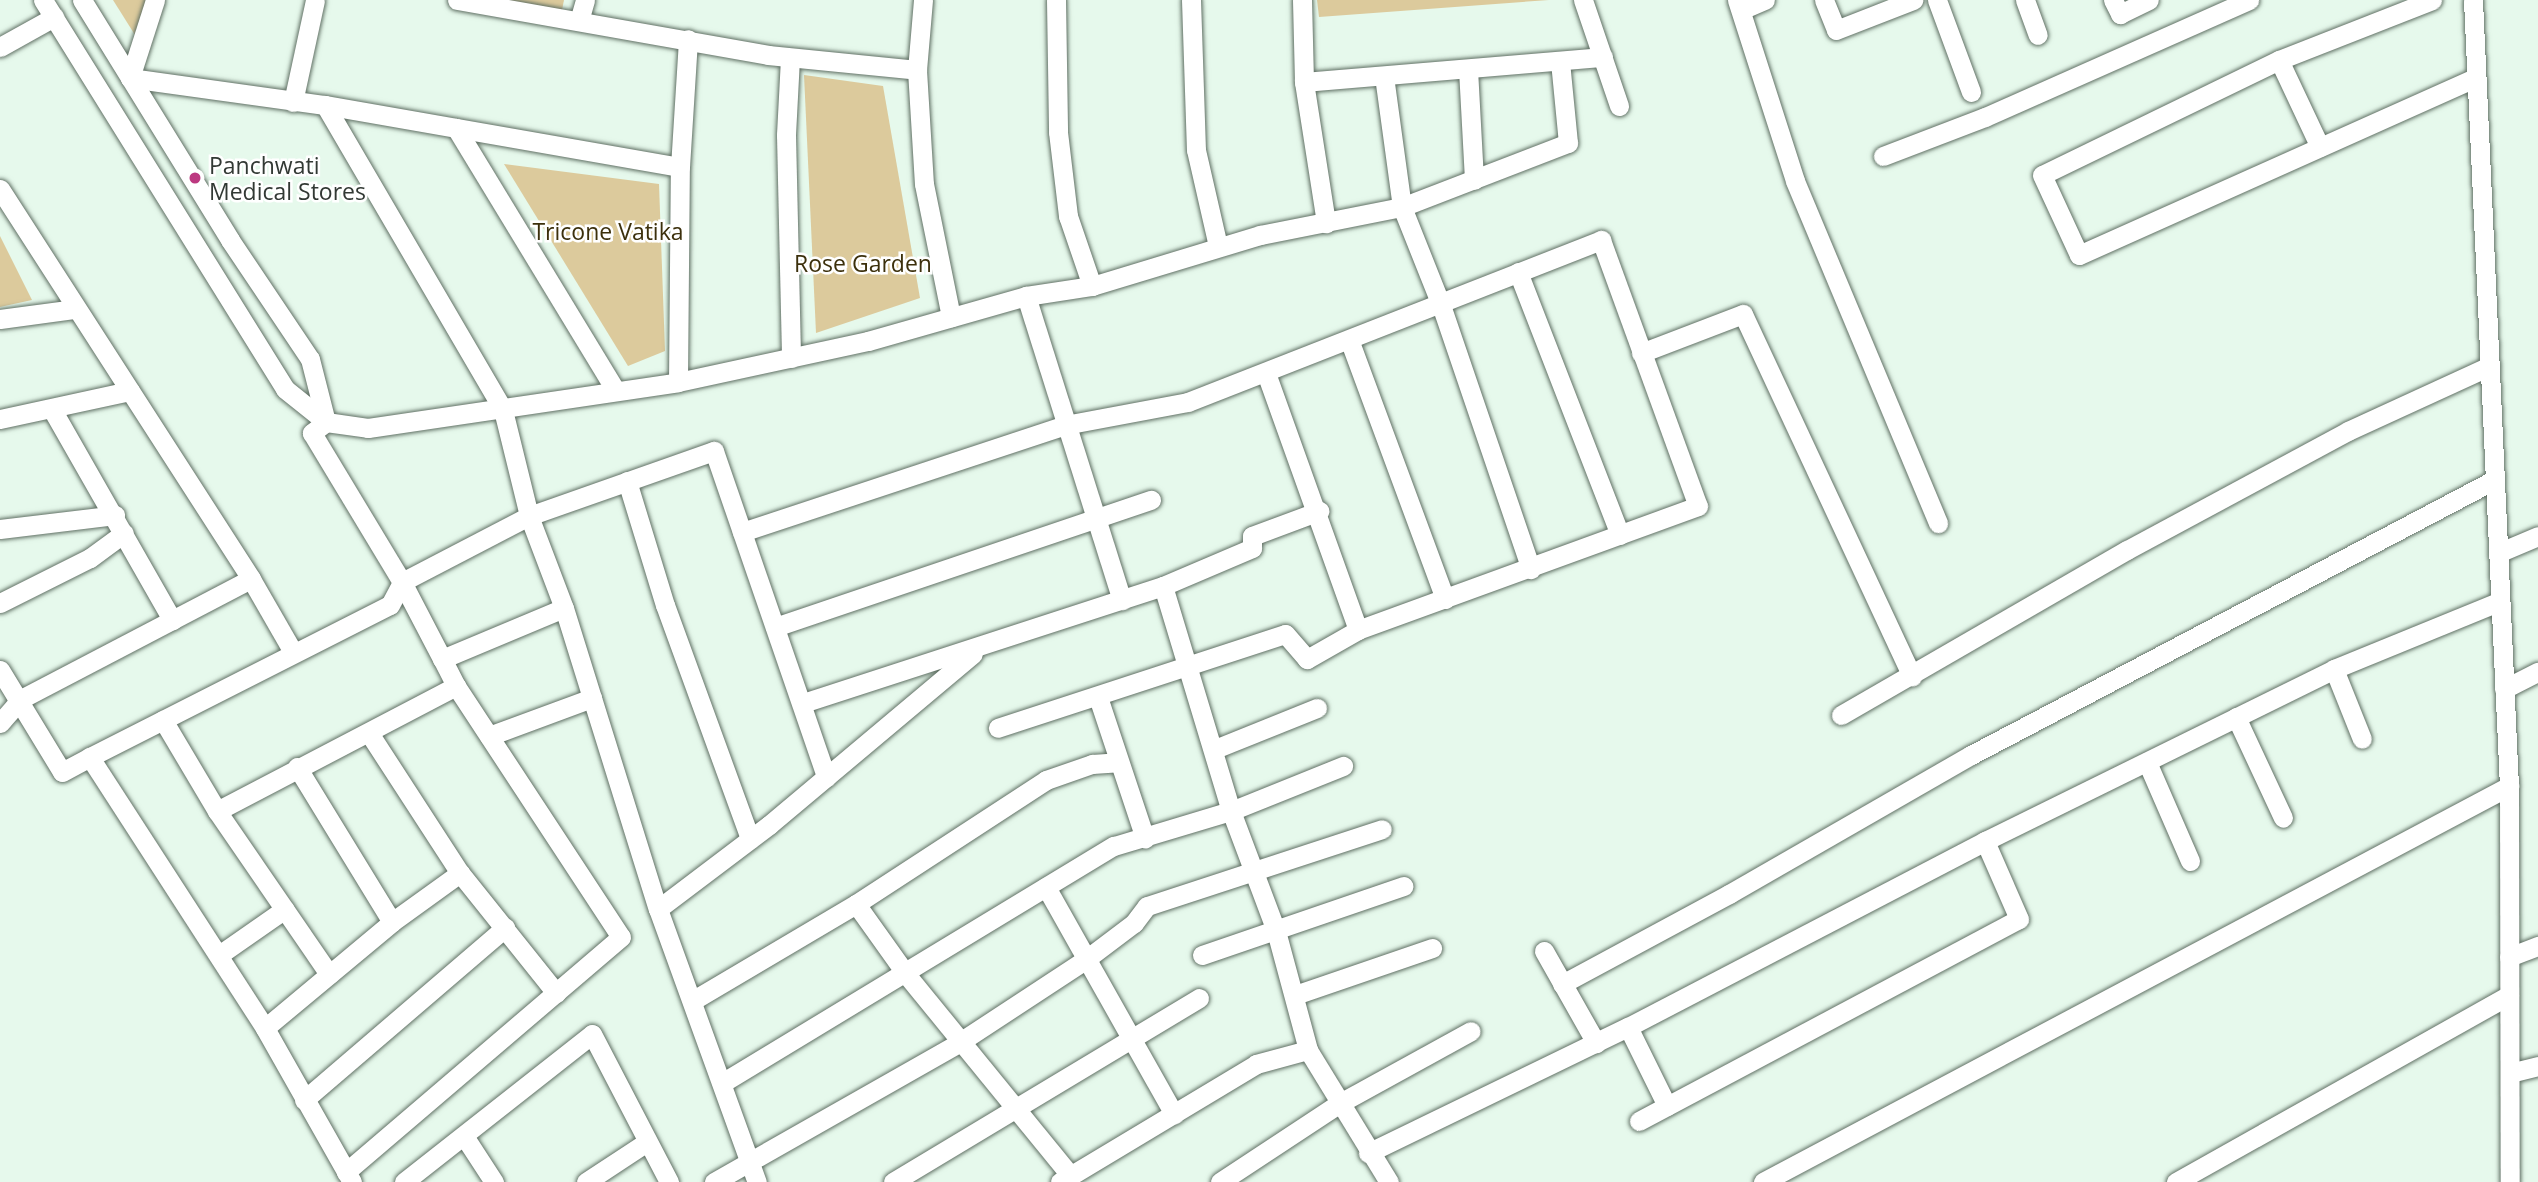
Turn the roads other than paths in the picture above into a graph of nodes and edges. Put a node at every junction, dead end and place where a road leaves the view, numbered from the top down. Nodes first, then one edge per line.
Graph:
1 (43, 0) edge
2 (82, 0) edge
3 (155, 0) edge
4 (315, 0) edge
5 (457, 0) edge
6 (585, 0) edge
7 (923, 0) edge
8 (1056, 0) edge
9 (1191, 0) edge
10 (1302, 0) edge
11 (1583, 0) edge
12 (1765, 0) edge
13 (1824, 0) edge
14 (1913, 0) edge
15 (1937, 0) edge
16 (2025, 0) edge
17 (2113, 0) edge
18 (2149, 0) edge
19 (2249, 0) edge
20 (2432, 0) edge
21 (2473, 0) edge
22 (1739, 5) edge
23 (54, 17) junction
24 (579, 21) junction
25 (2038, 34) dead end
26 (688, 39) junction
27 (0, 47) edge
28 (1603, 57) junction
29 (790, 58) junction
30 (2279, 60) junction
31 (1560, 62) junction
32 (1468, 69) junction
33 (917, 71) junction
34 (1384, 75) junction
35 (2476, 77) junction
36 (130, 78) junction
37 (1304, 82) junction
38 (1971, 92) dead end
39 (293, 102) junction
40 (325, 105) junction
41 (1619, 106) dead end
42 (456, 128) junction
43 (2320, 147) junction
44 (1883, 156) dead end
45 (680, 167) junction
46 (1474, 180) junction
47 (0, 189) edge
48 (1402, 207) junction
49 (1326, 223) junction
50 (1218, 246) junction
51 (1518, 272) junction
52 (1092, 286) junction
53 (1026, 296) junction
54 (1441, 306) junction
55 (75, 309) junction
56 (951, 317) junction
57 (0, 319) edge
58 (1350, 342) junction
59 (1642, 353) junction
60 (791, 358) junction
61 (2489, 366) junction
62 (1266, 373) junction
63 (678, 382) junction
64 (615, 390) junction
65 (130, 391) junction
66 (503, 410) junction
67 (53, 411) junction
68 (0, 419) edge
69 (326, 422) junction
70 (1065, 425) junction
71 (2494, 480) junction
72 (627, 481) junction
73 (1151, 500) dead end
74 (1319, 511) junction
75 (529, 516) junction
76 (1095, 522) junction
77 (1938, 523) dead end
78 (120, 524) junction
79 (0, 529) edge
80 (741, 532) junction
81 (1620, 535) junction
82 (2538, 536) edge
83 (2498, 553) junction
84 (1531, 569) junction
85 (251, 579) junction
86 (402, 582) junction
87 (1163, 586) junction
88 (1446, 599) junction
89 (1122, 600) junction
90 (2498, 602) junction
91 (0, 603) edge
92 (564, 608) junction
93 (172, 620) junction
94 (775, 628) junction
95 (1358, 630) junction
96 (980, 648) junction
97 (293, 652) junction
98 (442, 659) junction
99 (1189, 666) junction
100 (2334, 669) junction
101 (0, 670) edge
102 (2538, 672) edge
103 (1912, 676) junction
104 (456, 686) junction
105 (2504, 689) junction
106 (1098, 697) junction
107 (592, 698) junction
108 (21, 699) junction
109 (803, 703) junction
110 (1317, 708) dead end
111 (1841, 715) dead end
112 (2236, 717) junction
113 (163, 720) junction
114 (0, 723) edge
115 (998, 727) dead end
116 (369, 733) junction
117 (489, 736) junction
118 (2362, 739) dead end
119 (1215, 749) junction
120 (90, 757) junction
121 (1118, 762) junction
122 (2147, 762) junction
123 (297, 766) junction
124 (1343, 766) dead end
125 (826, 777) junction
126 (2509, 786) junction
127 (217, 811) junction
128 (1231, 811) junction
129 (2283, 818) dead end
130 (1382, 829) dead end
131 (1145, 838) junction
132 (750, 839) junction
133 (1985, 841) junction
134 (2190, 861) dead end
135 (1254, 869) junction
136 (460, 873) junction
137 (1404, 886) dead end
138 (1046, 887) junction
139 (856, 904) junction
140 (285, 909) junction
141 (659, 909) junction
142 (392, 922) junction
143 (505, 928) junction
144 (1276, 931) junction
145 (2538, 946) edge
146 (1432, 948) dead end
147 (1544, 951) dead end
148 (219, 955) junction
149 (1202, 956) dead end
150 (2509, 957) junction
151 (1085, 960) junction
152 (329, 974) junction
153 (906, 974) junction
154 (1562, 984) junction
155 (556, 993) junction
156 (1295, 995) junction
157 (2510, 995) junction
158 (1199, 998) dead end
159 (692, 1001) junction
160 (1628, 1027) junction
161 (265, 1028) junction
162 (1471, 1031) dead end
163 (1129, 1040) junction
164 (960, 1042) junction
165 (1596, 1043) junction
166 (1308, 1050) junction
167 (2538, 1066) edge
168 (2510, 1073) junction
169 (722, 1083) junction
170 (304, 1100) junction
171 (1340, 1103) junction
172 (1667, 1106) junction
173 (1019, 1110) junction
174 (1174, 1114) junction
175 (1639, 1121) dead end
176 (464, 1136) junction
177 (647, 1142) junction
178 (1368, 1153) junction
179 (750, 1160) junction
180 (349, 1177) edge
181 (1065, 1179) edge
182 (1232, 1179) edge
183 (404, 1182) edge
184 (494, 1182) edge
185 (586, 1182) edge
186 (669, 1182) edge
187 (714, 1182) edge
188 (757, 1182) edge
189 (893, 1182) edge
190 (1390, 1182) edge
191 (1763, 1182) edge
192 (2176, 1182) edge
193 (2510, 1182) edge

1 - 23 street
2 - 36 street
3 - 36 street
4 - 39 street
5 - 24 street
6 - 24 street
7 - 33 street
8 - 52 street
9 - 50 street
10 - 37 street
11 - 28 street
12 - 22 street
13 - 14 street
15 - 38 street
16 - 25 street
17 - 18 street
19 - 44 street
20 - 30 street
21 - 35 street
22 - 77 street
23 - 27 street
23 - 69 street
24 - 26 street
26 - 29 street
26 - 45 street
28 - 31 street
28 - 41 street
29 - 33 street
29 - 60 street
30 - 43 street
30 - 43 street
31 - 32 street
31 - 46 street
32 - 34 street
32 - 46 street
33 - 56 street
34 - 37 street
34 - 48 street
35 - 43 street
35 - 61 street
36 - 39 street
36 - 69 street
37 - 49 street
39 - 40 street
40 - 42 street
40 - 66 street
42 - 45 street
42 - 64 street
45 - 63 street
46 - 48 street
47 - 55 street
48 - 49 street
48 - 54 street
49 - 50 street
50 - 52 street
51 - 54 street
51 - 59 street
51 - 81 street
52 - 53 street
53 - 56 street
53 - 70 street
54 - 58 street
54 - 84 street
55 - 57 street
55 - 65 street
56 - 60 street
58 - 62 street
58 - 88 street
59 - 81 street
59 - 103 street
60 - 63 street
61 - 71 street
61 - 103 street
62 - 70 street
62 - 74 street
63 - 64 street
64 - 66 street
65 - 67 street
65 - 85 street
66 - 69 street
66 - 75 street
67 - 68 street
67 - 78 street
69 - 86 street
70 - 76 street
70 - 80 street
71 - 83 street
71 - 154 street
72 - 75 street
72 - 80 street
72 - 132 street
73 - 76 street
74 - 87 street
74 - 95 street
75 - 86 street
75 - 92 street
76 - 89 street
76 - 94 street
78 - 79 street
78 - 91 street
78 - 93 street
80 - 94 street
81 - 84 street
82 - 83 street
83 - 90 street
84 - 88 street
85 - 93 street
85 - 97 street
86 - 97 street
86 - 98 street
87 - 89 street
87 - 99 street
88 - 95 street
89 - 96 street
90 - 100 street
90 - 105 street
92 - 98 street
92 - 107 street
93 - 108 street
94 - 109 street
95 - 99 street
96 - 109 street
96 - 125 street
97 - 113 street
98 - 104 street
99 - 106 street
99 - 119 street
100 - 112 street
100 - 118 street
101 - 108 street
102 - 105 street
103 - 111 street
104 - 116 street
104 - 117 street
105 - 126 street
106 - 115 street
106 - 121 street
107 - 117 street
107 - 141 street
108 - 114 street
108 - 120 street
109 - 125 street
110 - 119 street
112 - 122 street
112 - 129 street
113 - 120 street
113 - 127 street
116 - 123 street
116 - 136 street
117 - 155 street
119 - 128 street
120 - 148 street
121 - 131 street
121 - 139 street
122 - 133 street
122 - 134 street
123 - 127 street
123 - 142 street
124 - 128 street
125 - 132 street
126 - 150 street
126 - 191 street
127 - 140 street
128 - 131 street
128 - 135 street
130 - 135 street
131 - 138 street
132 - 141 street
133 - 160 street
133 - 172 street
135 - 144 street
135 - 151 street
136 - 142 street
136 - 143 street
137 - 144 street
138 - 151 street
138 - 153 street
139 - 153 street
139 - 159 street
140 - 148 street
140 - 152 street
141 - 159 street
142 - 152 street
143 - 155 street
143 - 170 street
144 - 149 street
144 - 156 street
145 - 150 street
146 - 156 street
147 - 154 street
148 - 161 street
150 - 157 street
151 - 163 street
151 - 164 street
152 - 161 street
153 - 164 street
153 - 169 street
154 - 165 street
155 - 180 street
156 - 166 street
157 - 168 street
157 - 192 street
158 - 163 street
159 - 169 street
160 - 165 street
160 - 172 street
161 - 170 street
162 - 171 street
163 - 173 street
163 - 174 street
164 - 173 street
164 - 179 street
165 - 178 street
166 - 171 street
166 - 174 street
167 - 168 street
168 - 193 street
169 - 179 street
170 - 180 street
171 - 178 street
171 - 182 street
172 - 175 street
173 - 181 street
173 - 189 street
174 - 181 street
176 - 177 street
176 - 183 street
176 - 184 street
177 - 185 street
177 - 186 street
178 - 190 street
179 - 187 street
179 - 188 street

